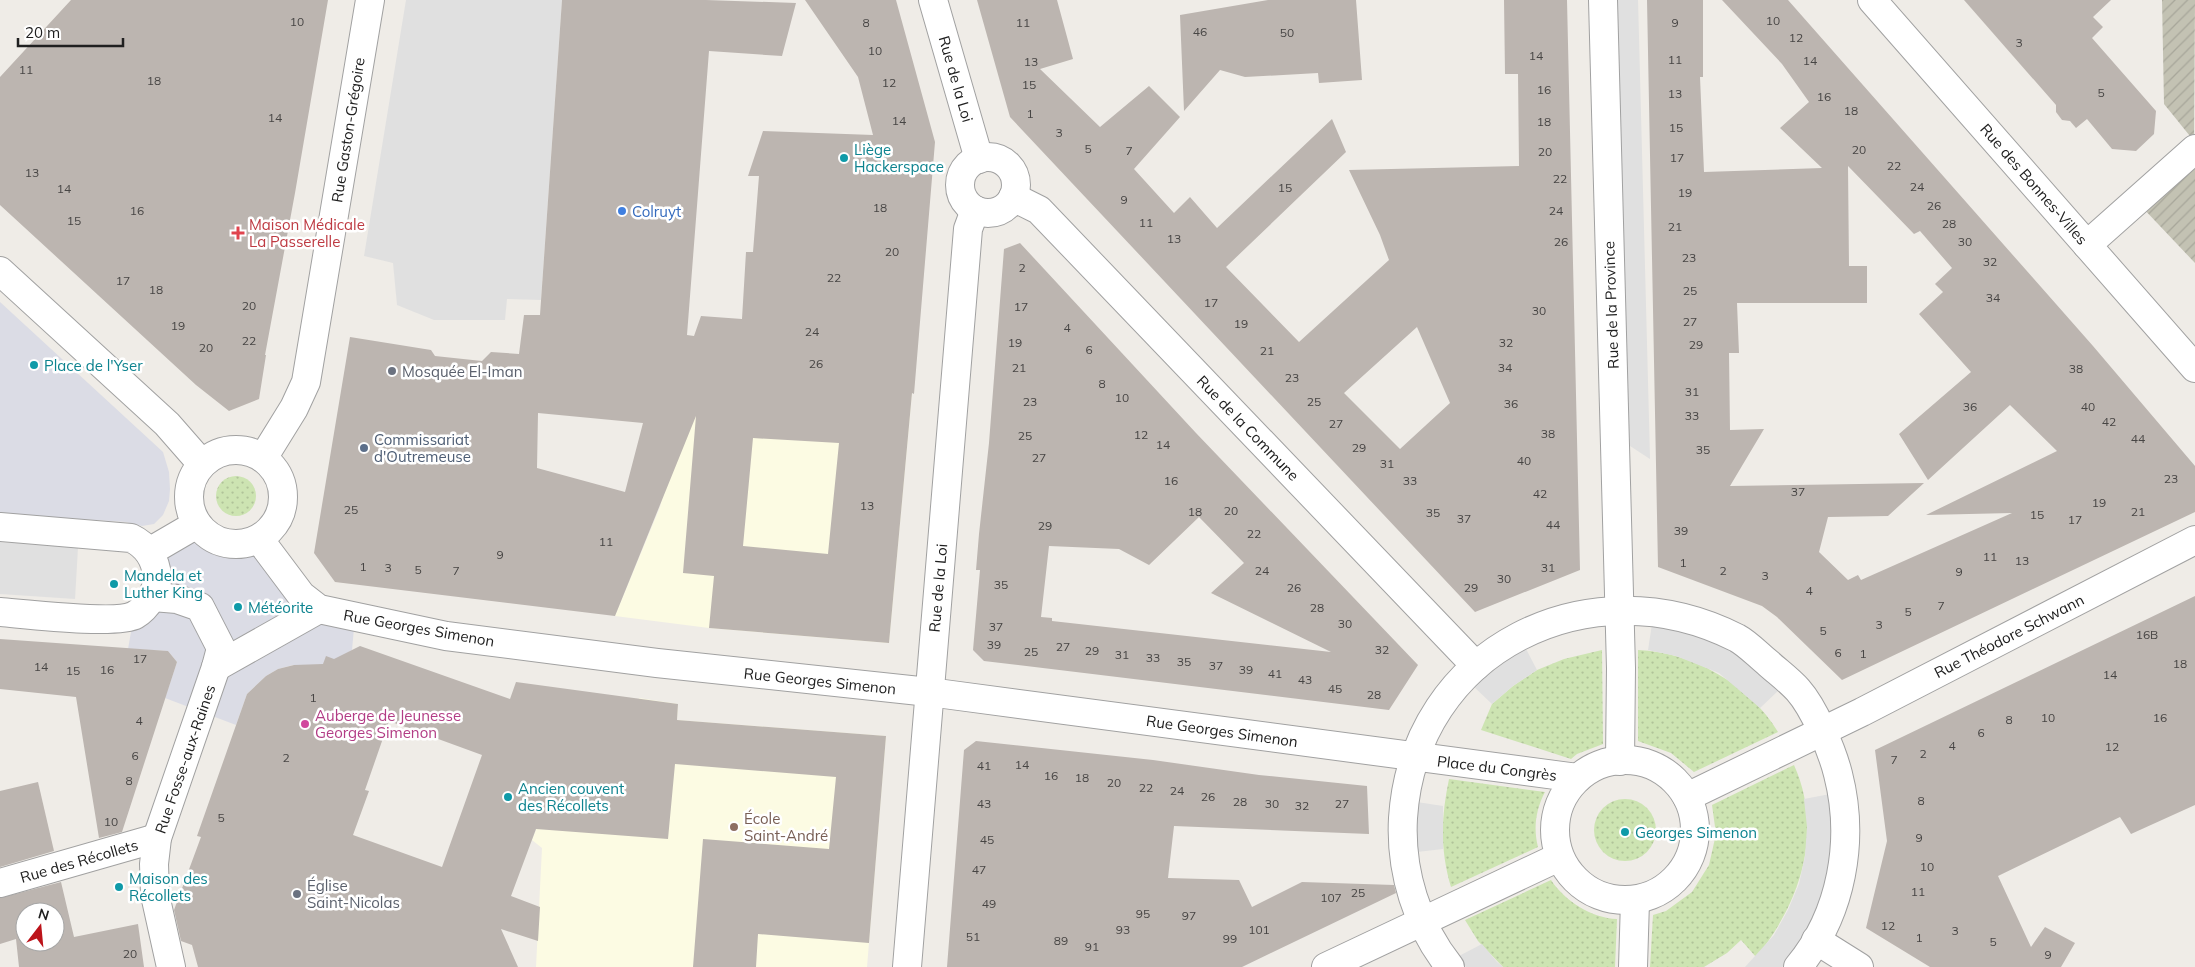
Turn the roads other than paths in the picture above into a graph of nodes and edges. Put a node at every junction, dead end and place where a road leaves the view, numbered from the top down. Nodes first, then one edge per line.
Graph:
1 (370, 0) edge
2 (933, 0) edge
3 (1603, 0) edge
4 (1872, 0) edge
5 (2195, 149) edge
6 (979, 158) junction
7 (1013, 197) junction
8 (975, 210) junction
9 (2087, 245) junction
10 (0, 271) edge
11 (2195, 368) edge
12 (263, 458) junction
13 (202, 464) junction
14 (197, 524) junction
15 (0, 527) edge
16 (259, 539) junction
17 (2195, 540) edge
18 (149, 552) junction
19 (153, 597) junction
20 (319, 609) junction
21 (1619, 610) junction
22 (0, 612) edge
23 (1476, 666) junction
24 (216, 668) junction
25 (929, 692) junction
26 (1822, 731) junction
27 (1415, 757) junction
28 (1620, 761) junction
29 (1578, 778) junction
30 (1687, 797) junction
31 (157, 838) junction
32 (1559, 857) junction
33 (0, 883) edge
34 (1635, 901) junction
35 (1422, 920) junction
36 (1816, 940) junction
37 (171, 967) edge
38 (907, 967) edge
39 (1326, 967) edge
40 (1450, 967) edge
41 (1633, 967) edge
42 (1798, 967) edge
43 (1859, 967) edge

1 - 12 street, Rue Gaston-Grégoire
2 - 6 street, Rue de la Loi
3 - 21 street, Rue de la Province
4 - 9 street, Rue des Bonnes-Villes
5 - 9 street
6 - 7 street
6 - 8 street
7 - 8 street
7 - 23 street, Rue de la Commune
8 - 25 street, Rue de la Loi
9 - 11 street, Rue des Bonnes-Villes
10 - 13 street
12 - 13 street
12 - 16 street
13 - 14 street
14 - 16 street
14 - 18 street
15 - 18 street
16 - 20 street, Rue Georges Simenon
17 - 26 street, Rue Théodore Schwann
18 - 19 street
19 - 22 street
19 - 24 street
20 - 24 street, Rue Fosse-aux-Raines
20 - 25 street, Rue Georges Simenon
21 - 23 street, Place du Congrès
21 - 26 street, Place du Congrès
21 - 28 street
23 - 27 street, Place du Congrès
24 - 31 street, Rue Fosse-aux-Raines
25 - 27 street, Rue Georges Simenon
25 - 38 street, Rue de la Loi
26 - 30 street
26 - 36 street, Place du Congrès
27 - 29 street, Place du Congrès
27 - 35 street, Place du Congrès
28 - 29 street, Place du Congrès
28 - 30 street, Place du Congrès
29 - 32 street, Place du Congrès
30 - 34 street, Place du Congrès
31 - 33 street, Rue des Récollets
31 - 37 street, Rue Fosse-aux-Raines
32 - 34 street, Place du Congrès
32 - 35 street
34 - 41 street
35 - 39 street
35 - 40 street, Place du Congrès
36 - 42 street, Place du Congrès
36 - 43 street

